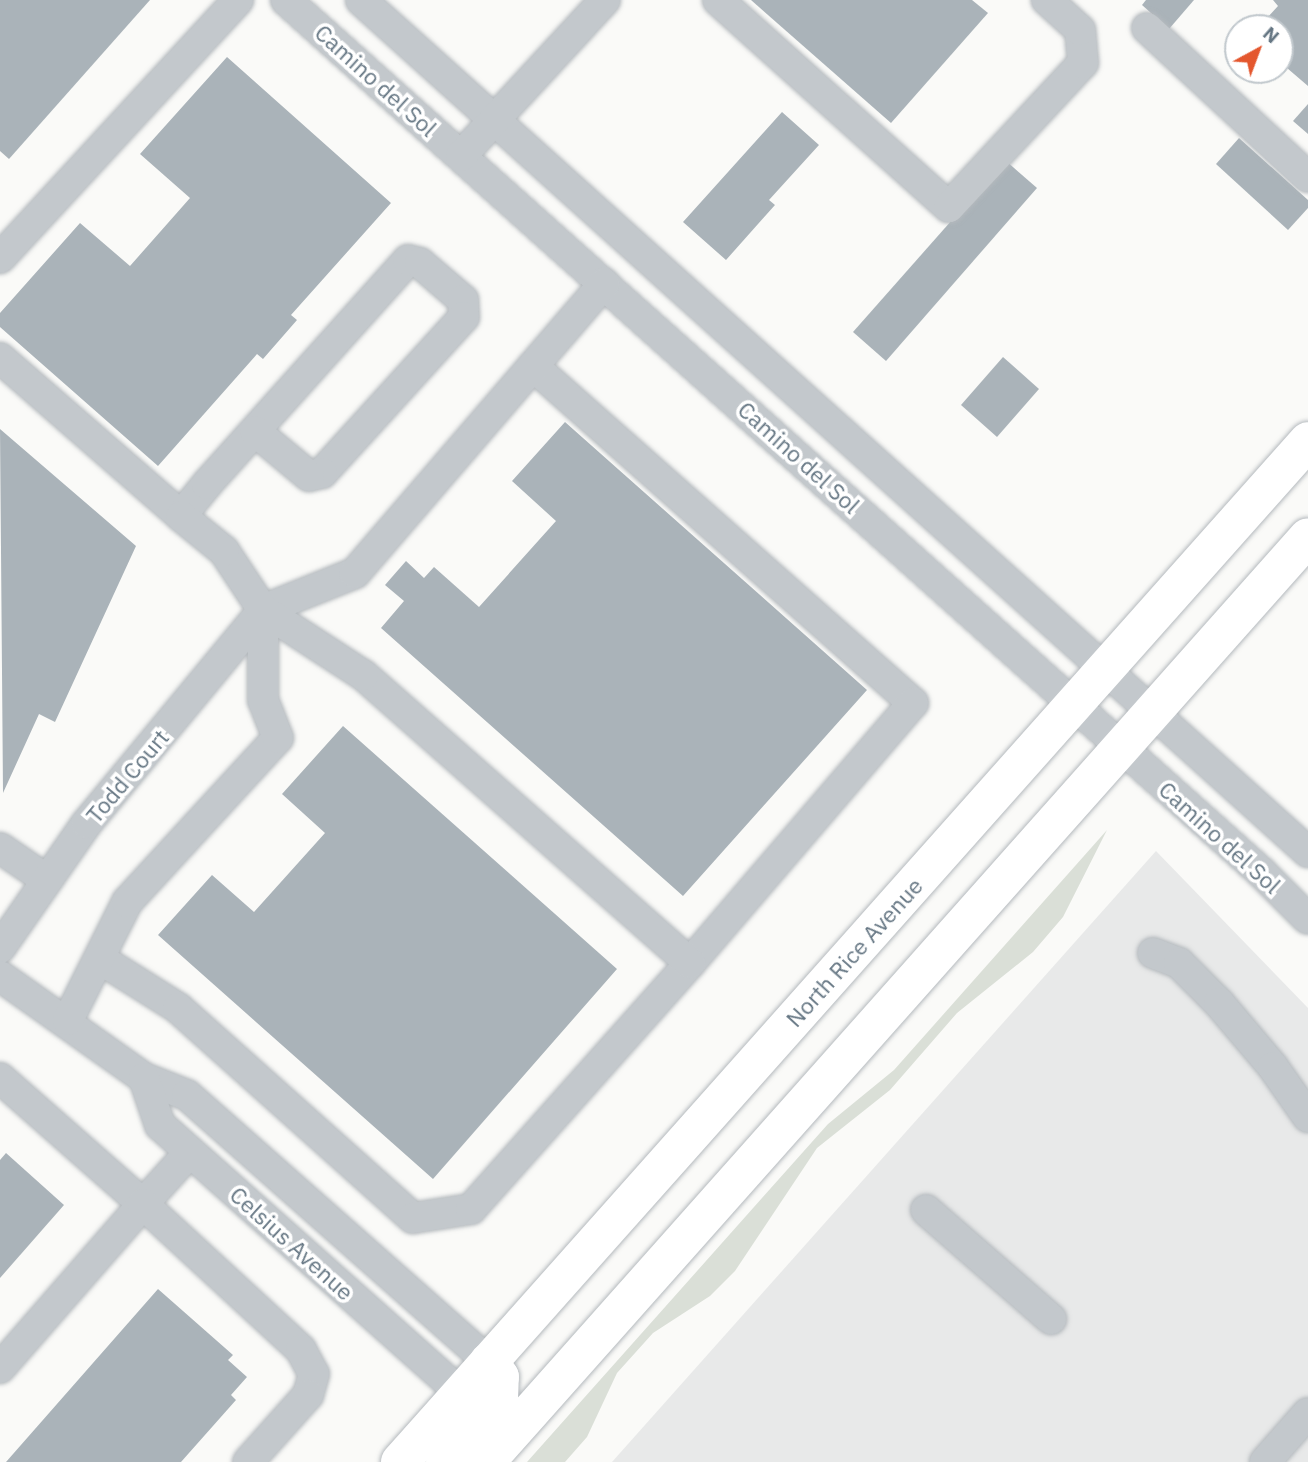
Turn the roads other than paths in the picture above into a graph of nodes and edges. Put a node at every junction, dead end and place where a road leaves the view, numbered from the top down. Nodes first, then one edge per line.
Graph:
1 (238, 0) edge
2 (286, 0) edge
3 (361, 0) edge
4 (606, 0) edge
5 (718, 0) edge
6 (1047, 0) edge
7 (1147, 28) dead end
8 (495, 119) junction
9 (461, 156) junction
10 (1308, 177) edge
11 (0, 258) edge
12 (604, 283) junction
13 (0, 358) edge
14 (533, 366) junction
15 (256, 432) junction
16 (1308, 442) edge
17 (181, 516) junction
18 (1308, 537) edge
19 (263, 610) junction
20 (1105, 668) junction
21 (1074, 705) junction
22 (1153, 710) junction
23 (1121, 747) junction
24 (0, 848) edge
25 (1308, 852) edge
26 (47, 880) junction
27 (1308, 919) edge
28 (0, 948) edge
29 (1153, 953) dead end
30 (100, 959) junction
31 (690, 963) junction
32 (0, 976) edge
33 (68, 1020) junction
34 (0, 1078) edge
35 (144, 1078) junction
36 (1308, 1117) edge
37 (190, 1152) junction
38 (143, 1205) junction
39 (926, 1210) dead end
40 (1051, 1320) dead end
41 (489, 1362) junction
42 (0, 1368) edge
43 (461, 1393) junction
44 (1308, 1413) edge
45 (248, 1462) edge
46 (400, 1462) edge
47 (445, 1462) edge
48 (486, 1462) edge
49 (1265, 1462) edge

1 - 11 street
2 - 9 street, Camino del Sol
3 - 8 street, Camino del Sol
4 - 8 street
5 - 6 street
7 - 10 street
8 - 9 street
8 - 20 street, Camino del Sol
9 - 12 street, Camino del Sol
12 - 14 street
12 - 21 street, Camino del Sol
13 - 17 street
14 - 19 street
14 - 31 street
15 - 15 street
15 - 17 street
16 - 20 highway, North Rice Avenue
17 - 19 street
18 - 22 highway
19 - 26 street, Todd Court
19 - 30 street
19 - 31 street
20 - 21 highway, North Rice Avenue
20 - 22 street, Camino del Sol
21 - 23 street, Camino del Sol
21 - 41 highway, North Rice Avenue
22 - 23 highway
22 - 25 street, Camino del Sol
23 - 27 street, Camino del Sol
23 - 48 highway
24 - 26 street
26 - 28 street, Todd Court
29 - 36 street
30 - 31 street
30 - 33 street
32 - 33 street, Celsius Avenue
33 - 35 street, Celsius Avenue
34 - 38 street
35 - 37 street, Celsius Avenue
35 - 41 street, Celsius Avenue
37 - 38 street
37 - 43 street, Celsius Avenue
38 - 42 street
38 - 45 street
39 - 40 street
41 - 43 highway, North Rice Avenue
41 - 47 highway
43 - 46 highway, North Rice Avenue
44 - 49 street

